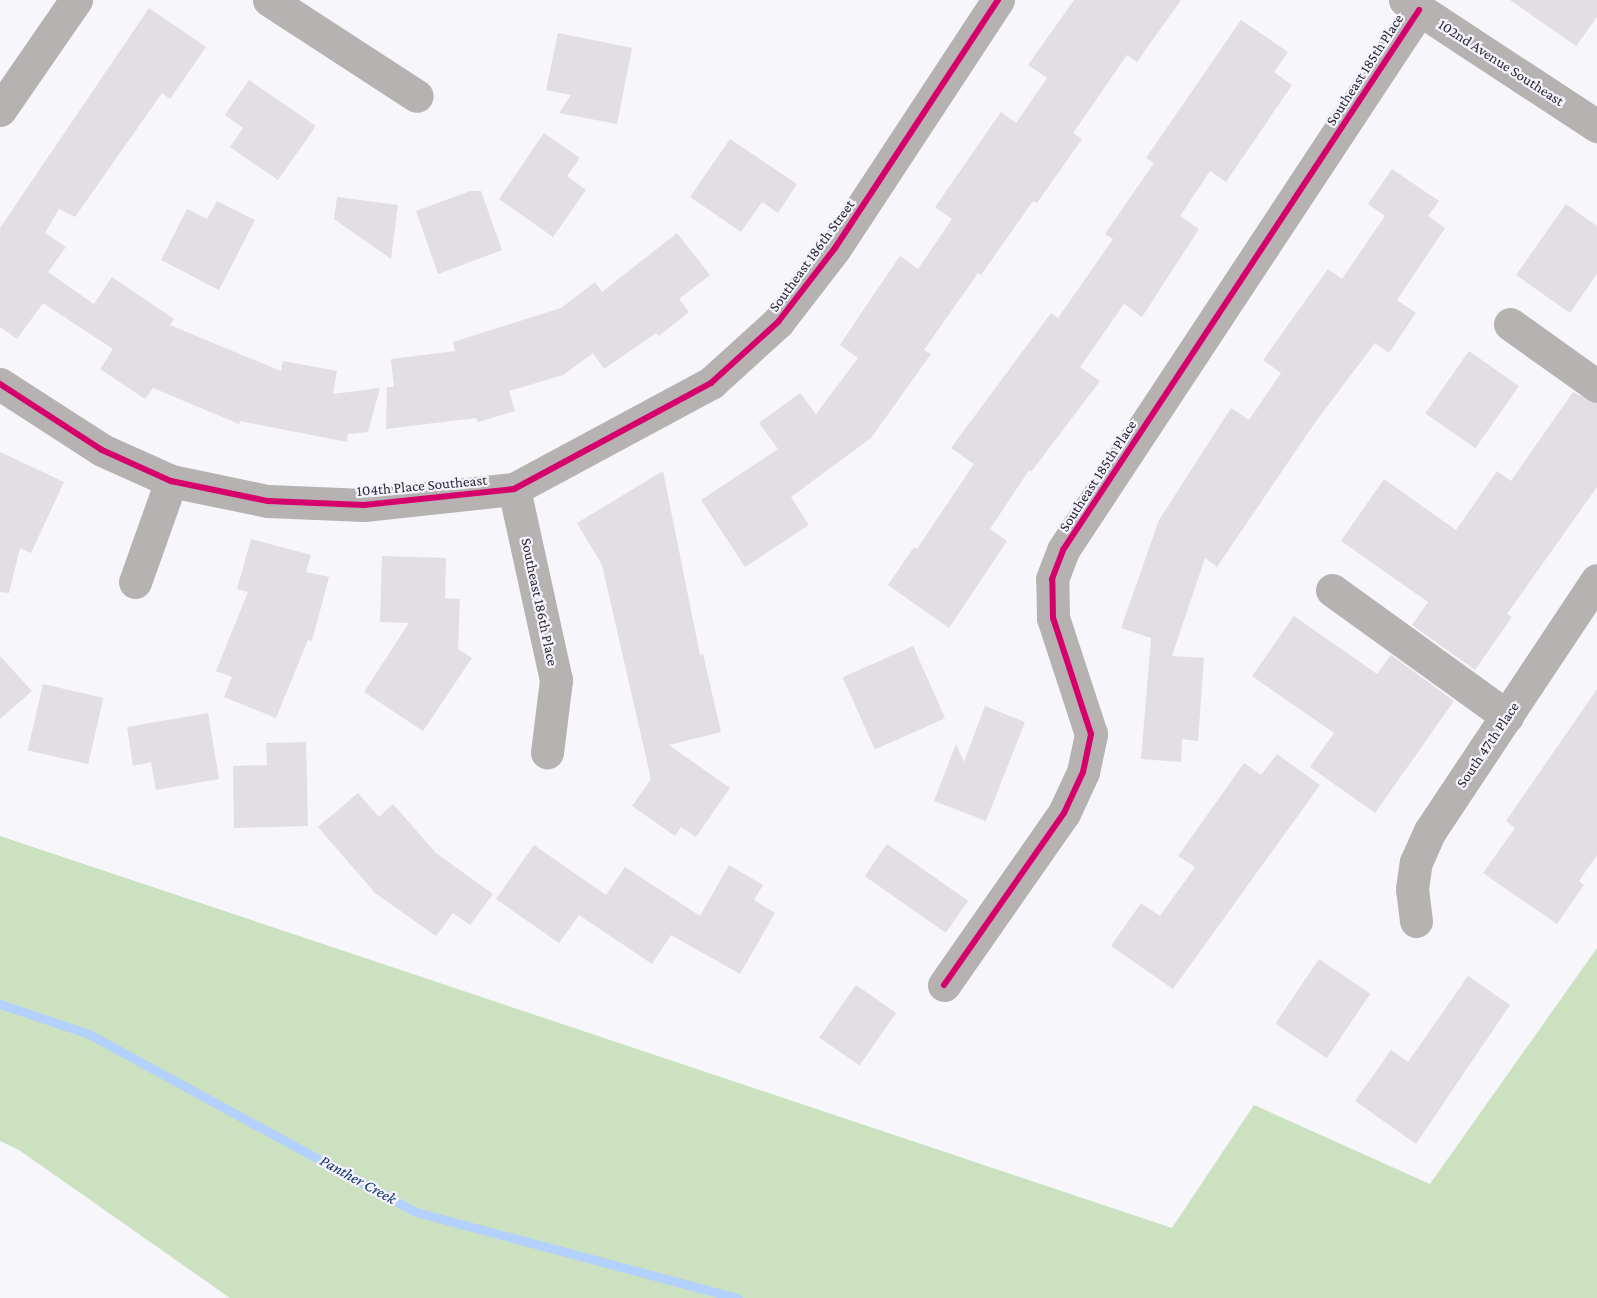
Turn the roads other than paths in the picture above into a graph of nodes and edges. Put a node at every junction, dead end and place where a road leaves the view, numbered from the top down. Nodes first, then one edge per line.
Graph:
1 (76, 0) edge
2 (269, 0) edge
3 (998, 0) edge
4 (1412, 5) edge
5 (417, 96) dead end
6 (0, 110) edge
7 (1597, 126) edge
8 (1510, 324) dead end
9 (0, 384) edge
10 (1597, 386) edge
11 (171, 481) junction
12 (514, 489) junction
13 (1597, 580) edge
14 (135, 582) dead end
15 (1332, 590) dead end
16 (1507, 716) junction
17 (547, 752) dead end
18 (1416, 921) dead end
19 (944, 985) dead end

1 - 6 street
2 - 5 street
3 - 12 street, Southeast 186th Street
4 - 7 street, 102nd Avenue Southeast
4 - 19 street, Southeast 185th Place
8 - 10 street
9 - 11 street, 104th Place Southeast
11 - 12 street, 104th Place Southeast
11 - 14 street
12 - 17 street, Southeast 186th Place
13 - 16 street, South 47th Place
15 - 16 street
16 - 18 street, South 47th Place

